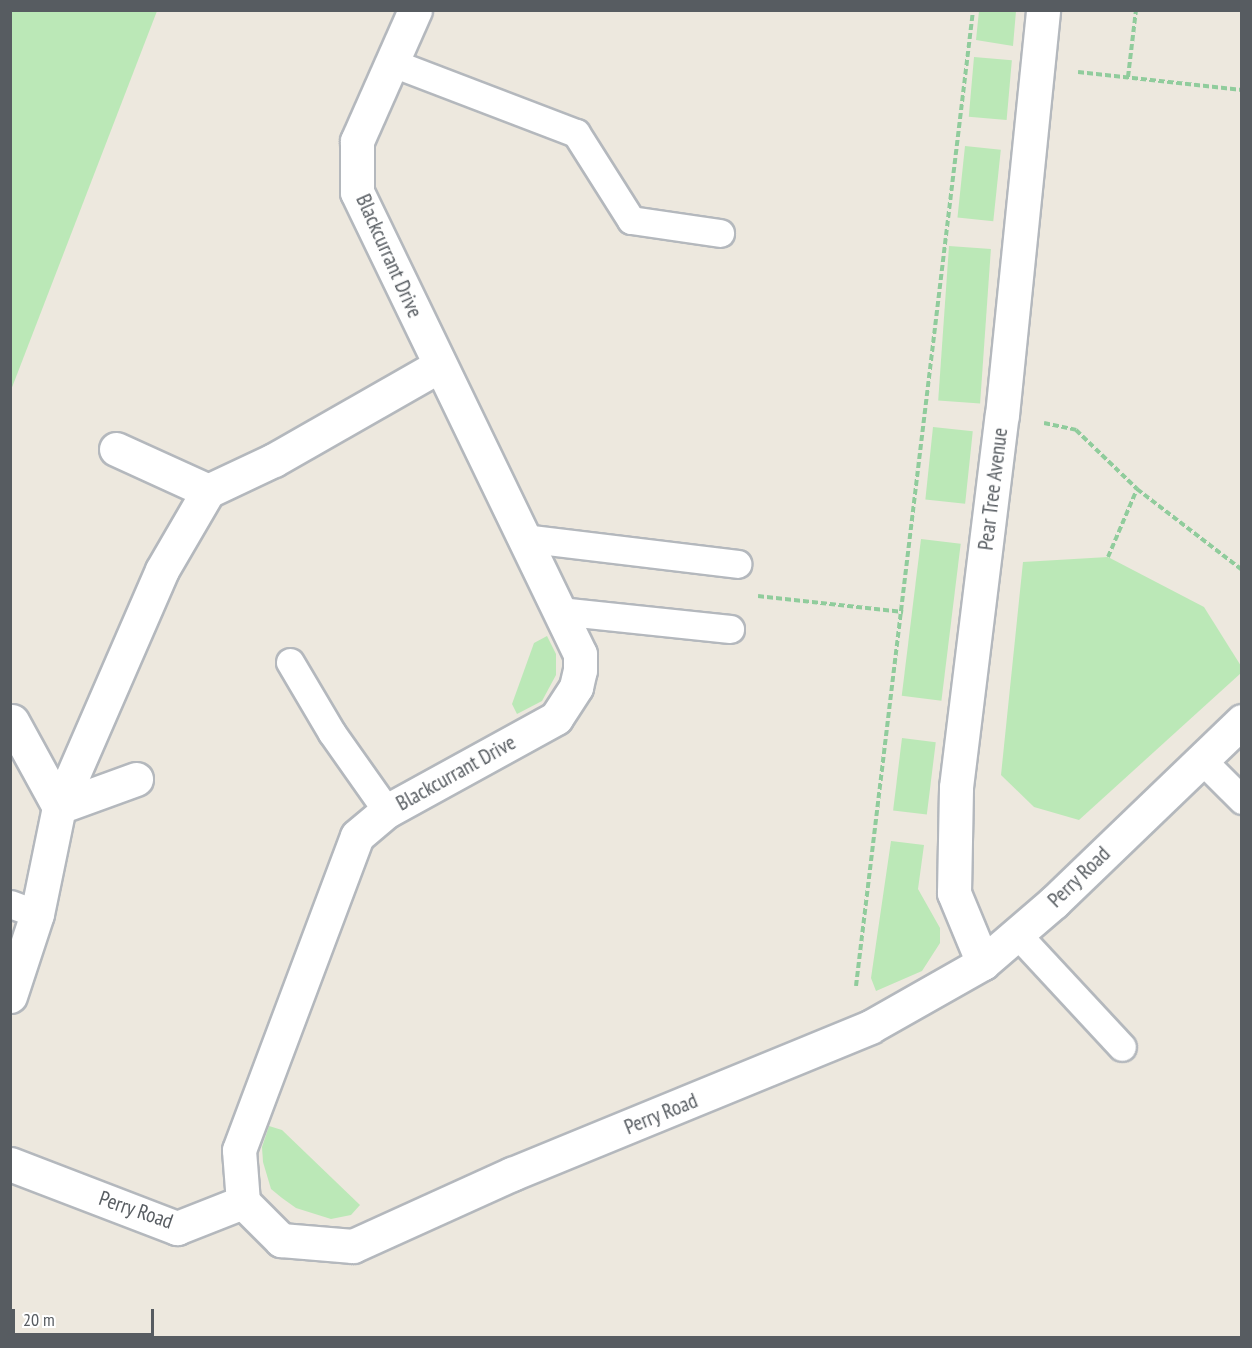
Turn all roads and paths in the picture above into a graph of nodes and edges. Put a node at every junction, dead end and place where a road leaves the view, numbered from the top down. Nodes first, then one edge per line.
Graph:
1 (415, 10) edge
2 (974, 10) edge
3 (1042, 10) edge
4 (1136, 10) edge
5 (390, 62) junction
6 (1036, 68) junction
7 (1128, 77) junction
8 (1242, 90) edge
9 (720, 233) dead end
10 (439, 366) junction
11 (1002, 415) junction
12 (116, 449) dead end
13 (1137, 489) junction
14 (208, 491) junction
15 (523, 538) junction
16 (1108, 557) dead end
17 (737, 564) dead end
18 (1242, 570) edge
19 (559, 611) junction
20 (730, 629) dead end
21 (290, 662) dead end
22 (12, 721) dead end
23 (1242, 721) edge
24 (1201, 759) junction
25 (136, 779) dead end
26 (1242, 800) edge
27 (59, 807) junction
28 (387, 811) junction
29 (24, 909) edge
30 (1017, 934) junction
31 (984, 963) junction
32 (10, 996) edge
33 (870, 1027) junction
34 (1122, 1047) dead end
35 (10, 1164) edge
36 (243, 1202) junction

1 - 5 street, Blackcurrant Drive
2 - 33 path
3 - 6 street, Pear Tree Avenue
4 - 7 path
5 - 9 lane
5 - 10 street, Blackcurrant Drive
6 - 7 path
6 - 11 street, Pear Tree Avenue
7 - 8 path
10 - 14 street
10 - 15 street, Blackcurrant Drive
11 - 13 path
11 - 31 street, Pear Tree Avenue
12 - 14 street
13 - 16 path
13 - 18 path
14 - 27 street
15 - 17 lane
15 - 19 street, Blackcurrant Drive
19 - 20 lane
19 - 28 street, Blackcurrant Drive
21 - 28 lane
22 - 27 street
23 - 24 street, Perry Road
24 - 26 lane
24 - 30 street, Perry Road
25 - 27 street
27 - 29 street
28 - 36 street, Blackcurrant Drive
29 - 32 street
30 - 31 street, Perry Road
30 - 34 lane
31 - 33 street, Perry Road
33 - 36 street, Perry Road
35 - 36 street, Perry Road

